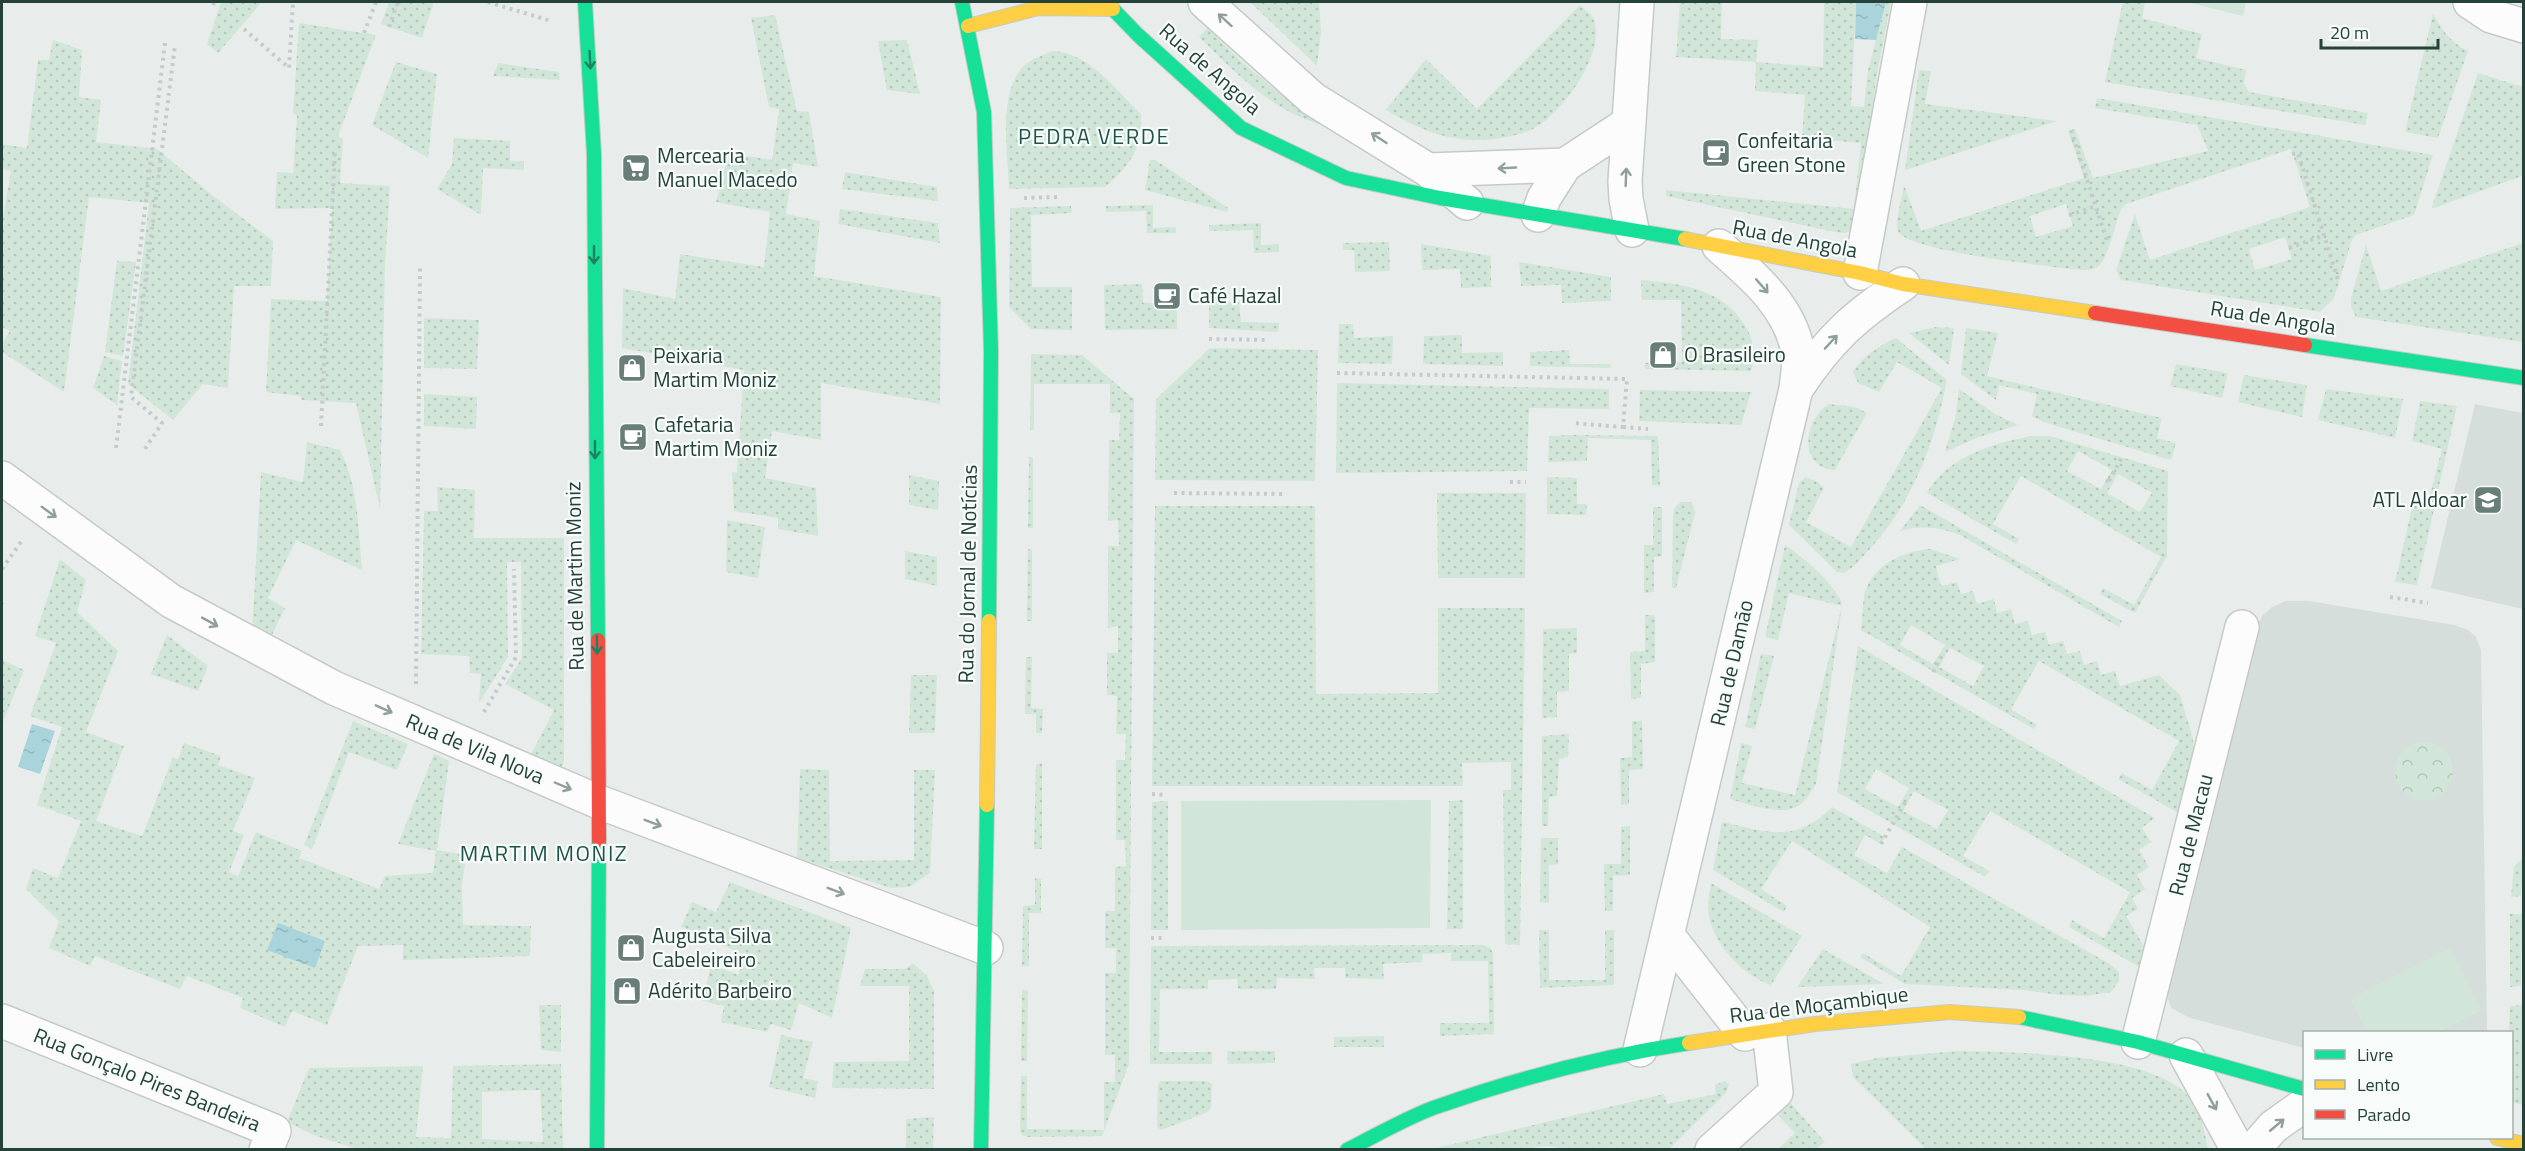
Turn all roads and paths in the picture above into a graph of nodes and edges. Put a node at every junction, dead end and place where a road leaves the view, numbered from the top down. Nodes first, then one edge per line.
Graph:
1 (293, 2) edge
2 (376, 2) edge
3 (398, 2) edge
4 (488, 2) edge
5 (585, 2) edge
6 (962, 2) edge
7 (1205, 2) edge
8 (1637, 2) edge
9 (1910, 2) edge
10 (2470, 2) edge
11 (1109, 5) edge
12 (968, 26) junction
13 (2523, 26) edge
14 (388, 27) dead end
15 (244, 29) dead end
16 (364, 33) dead end
17 (589, 34) junction
18 (165, 43) dead end
19 (175, 45) dead end
20 (1629, 123) junction
21 (2072, 130) dead end
22 (335, 151) dead end
23 (2292, 154) dead end
24 (1565, 165) junction
25 (1428, 170) junction
26 (1059, 197) dead end
27 (1020, 199) dead end
28 (1467, 203) junction
29 (2097, 206) junction
30 (1538, 215) junction
31 (2069, 215) dead end
32 (1632, 230) junction
33 (2324, 235) junction
34 (2108, 244) dead end
35 (1719, 246) junction
36 (2289, 248) dead end
37 (420, 267) dead end
38 (1860, 273) junction
39 (2339, 283) dead end
40 (1904, 284) junction
41 (1209, 339) dead end
42 (1269, 340) dead end
43 (1337, 373) dead end
44 (2523, 378) edge
45 (1796, 389) junction
46 (1572, 423) dead end
47 (321, 426) dead end
48 (1623, 427) junction
49 (1648, 429) dead end
50 (116, 448) dead end
51 (144, 449) dead end
52 (2122, 457) dead end
53 (2, 478) edge
54 (1510, 482) dead end
55 (1526, 482) dead end
56 (2109, 482) dead end
57 (1174, 493) dead end
58 (1286, 494) dead end
59 (514, 569) dead end
60 (2391, 597) dead end
61 (2428, 603) dead end
62 (2242, 627) dead end
63 (1942, 655) dead end
64 (1933, 672) dead end
65 (415, 723) junction
66 (465, 744) junction
67 (1152, 794) dead end
68 (1167, 795) dead end
69 (1905, 800) dead end
70 (599, 802) junction
71 (1881, 844) dead end
72 (1668, 936) junction
73 (1151, 938) dead end
74 (1164, 938) dead end
75 (986, 948) junction
76 (2, 1021) edge
77 (1757, 1032) junction
78 (2138, 1042) junction
79 (1640, 1050) junction
80 (2186, 1055) junction
81 (2303, 1089) edge
82 (2303, 1106) edge
83 (2504, 1139) edge
84 (2523, 1144) edge
85 (266, 1149) edge
86 (597, 1149) edge
87 (981, 1149) edge
88 (1347, 1149) edge
89 (1712, 1149) edge
90 (2238, 1149) edge
91 (2253, 1149) edge

1 - 15 path
2 - 16 path
3 - 14 path
4 - 17 path
5 - 17 street, Rua de Martim Moniz
6 - 12 street, Rua do Jornal de Notícias
25 -> 7 street
8 - 20 street
9 - 38 street
10 - 13 street
11 - 12 street, Rua de Angola
11 - 28 street, Rua de Angola
12 - 75 street, Rua do Jornal de Notícias
17 -> 70 street, Rua de Martim Moniz
18 - 50 path
19 - 51 path
20 - 24 street
32 -> 20 street
21 - 29 path
22 - 47 path
23 - 33 path
24 -> 25 street
24 - 30 street
25 - 28 street
26 - 27 path
28 - 30 street, Rua de Angola
29 - 31 path
29 - 34 path
30 - 32 street, Rua de Angola
32 - 35 street, Rua de Angola
33 - 36 path
33 - 39 path
35 - 38 street, Rua de Angola
35 -> 45 street, Rua de Damão
37 - 65 path
38 - 40 street, Rua de Angola
40 - 44 street, Rua de Angola
45 -> 40 street, Rua de Damão
41 - 42 path
43 - 48 path
45 - 72 street, Rua de Damão
46 - 48 path
48 - 49 path
52 - 56 path
53 -> 65 street, Rua de Vila Nova
54 - 55 path
57 - 58 path
59 - 66 path
60 - 61 path
62 - 78 street, Rua de Macau
63 - 64 path
65 - 66 street, Rua de Vila Nova
66 -> 70 street, Rua de Vila Nova
67 - 68 path
69 - 71 path
70 -> 75 street, Rua de Vila Nova
70 - 86 street, Rua de Martim Moniz
72 - 77 street
72 - 79 street, Rua de Damão
73 - 74 path
75 - 87 street, Rua do Jornal de Notícias
76 - 85 street, Rua Gonçalo Pires Bandeira
77 - 78 street, Rua de Moçambique
77 - 79 street, Rua de Moçambique
77 - 89 street
78 - 80 street, Rua de Moçambique
79 - 88 street, Rua de Moçambique
80 - 81 street, Rua de Moçambique
80 -> 90 street
91 -> 82 street
83 - 84 street

